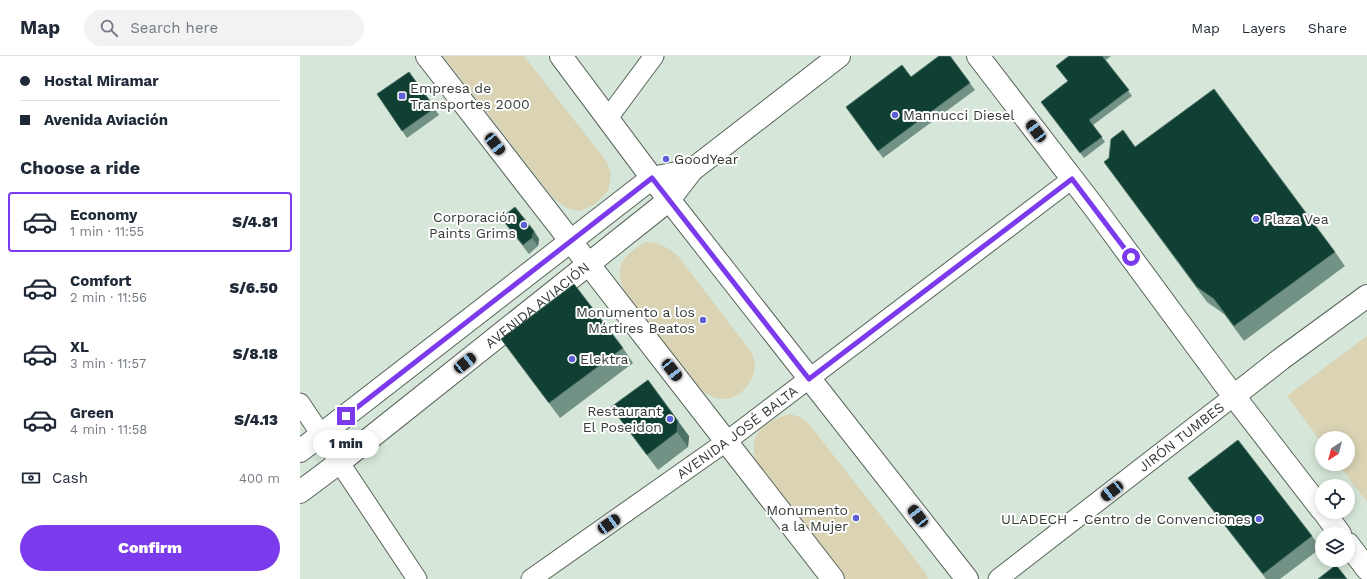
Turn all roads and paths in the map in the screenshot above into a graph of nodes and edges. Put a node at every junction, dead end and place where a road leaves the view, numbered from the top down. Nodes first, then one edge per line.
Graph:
1 (427, 56) edge
2 (560, 56) edge
3 (654, 56) edge
4 (839, 56) edge
5 (978, 56) edge
6 (608, 118) junction
7 (692, 170) junction
8 (652, 178) junction
9 (1072, 179) junction
10 (669, 200) junction
11 (571, 241) junction
12 (589, 264) junction
13 (1367, 296) edge
14 (809, 379) junction
15 (1234, 396) junction
16 (300, 403) edge
17 (321, 435) junction
18 (727, 441) junction
19 (300, 451) edge
20 (340, 462) junction
21 (300, 492) edge
22 (1315, 501) edge
23 (1355, 553) edge
24 (1367, 569) edge
25 (416, 579) edge
26 (531, 579) edge
27 (833, 579) edge
28 (967, 579) edge
29 (998, 579) edge

1 - 11 main road
2 - 6 main road
3 - 6 street
4 - 7 main road, AVENIDA AVIACIÓN
5 - 9 main road
6 - 8 main road
7 - 8 main road, AVENIDA AVIACIÓN
7 - 10 main road, AVENIDA AVIACIÓN
8 - 10 main road
8 - 11 main road, AVENIDA AVIACIÓN
9 - 14 street, AVENIDA JOSÉ BALTA
9 - 15 main road
10 - 12 main road, AVENIDA AVIACIÓN
10 - 14 main road
11 - 12 main road
11 - 17 main road, AVENIDA AVIACIÓN
12 - 18 main road
12 - 20 main road, AVENIDA AVIACIÓN
13 - 15 main road, JIRÓN TUMBES
14 - 18 street, AVENIDA JOSÉ BALTA
14 - 28 main road
15 - 22 main road
15 - 29 street, JIRÓN TUMBES
16 - 17 street
17 - 19 main road, AVENIDA AVIACIÓN
17 - 20 street
18 - 26 street, AVENIDA JOSÉ BALTA
18 - 27 main road
20 - 21 main road, AVENIDA AVIACIÓN
20 - 25 street
23 - 24 main road

